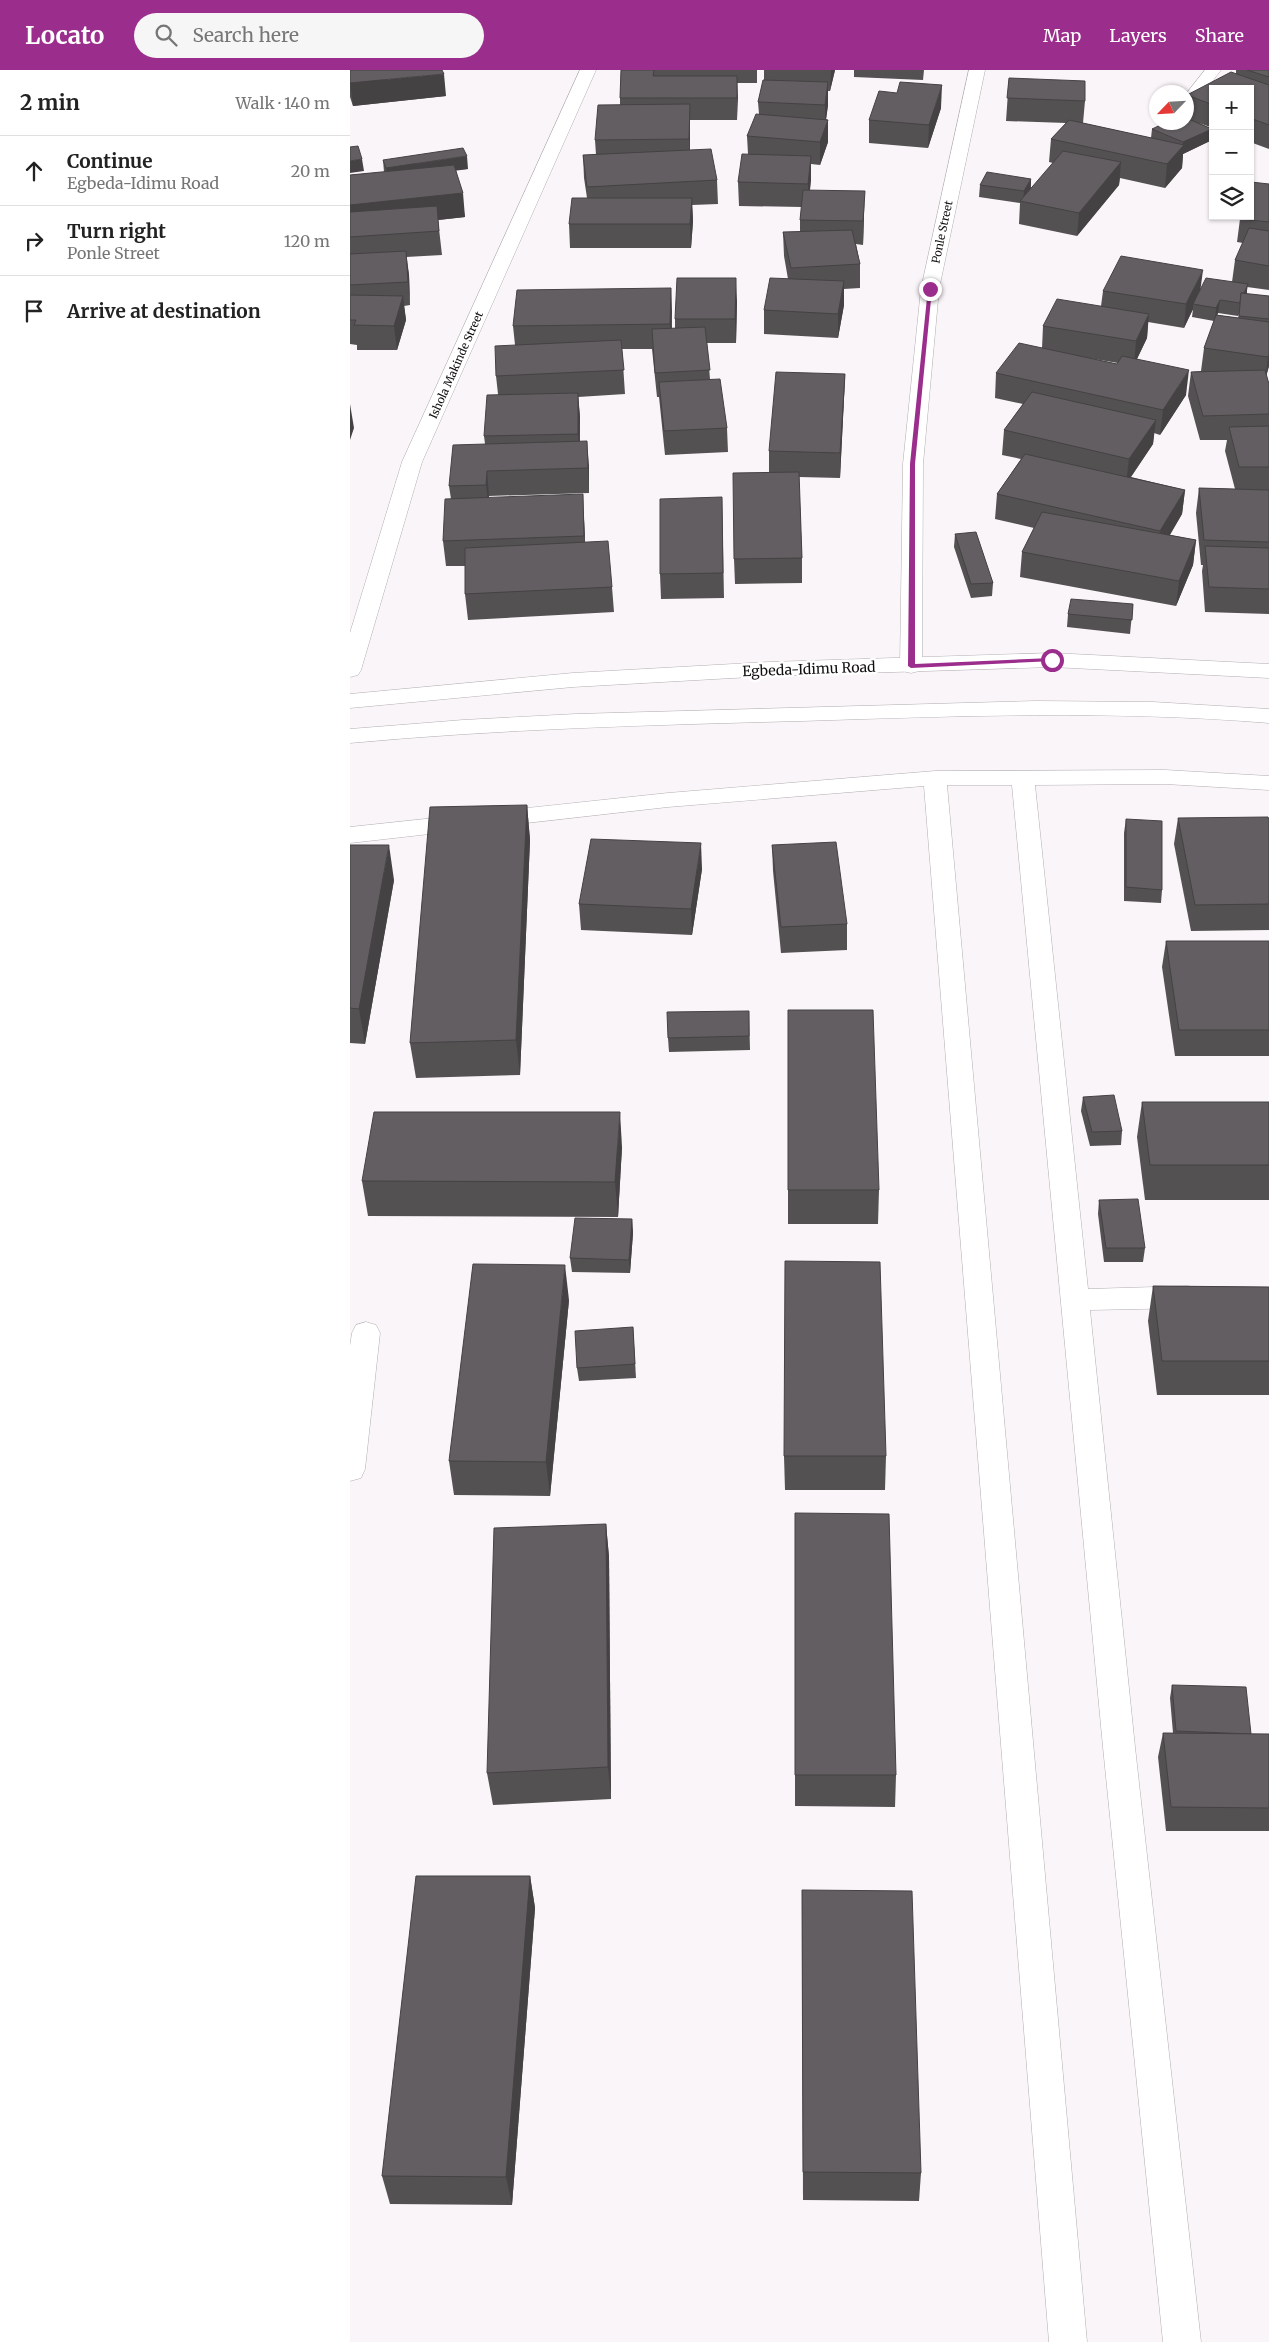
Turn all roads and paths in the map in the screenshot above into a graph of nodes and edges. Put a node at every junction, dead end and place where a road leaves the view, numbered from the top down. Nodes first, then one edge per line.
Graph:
1 (588, 70) edge
2 (977, 70) edge
3 (1213, 70) edge
4 (1194, 95) edge
5 (911, 666) junction
6 (350, 670) edge
7 (1269, 671) edge
8 (350, 701) edge
9 (1269, 716) edge
10 (350, 736) edge
11 (935, 778) junction
12 (1023, 778) junction
13 (1269, 783) edge
14 (350, 835) edge
15 (1211, 1296) edge
16 (1074, 1300) junction
17 (366, 1333) dead end
18 (350, 1469) edge
19 (1068, 2342) edge
20 (1182, 2342) edge

1 - 6 street, Ishola Makinde Street
2 - 5 street, Ponle Street
3 - 4 street
5 - 7 street, Egbeda-Idimu Road
5 - 8 street, Egbeda-Idimu Road
9 - 10 street
11 - 12 street
11 - 14 street
11 - 19 street
12 - 13 street
12 - 16 street
15 - 16 street
16 - 20 street
17 - 18 street

